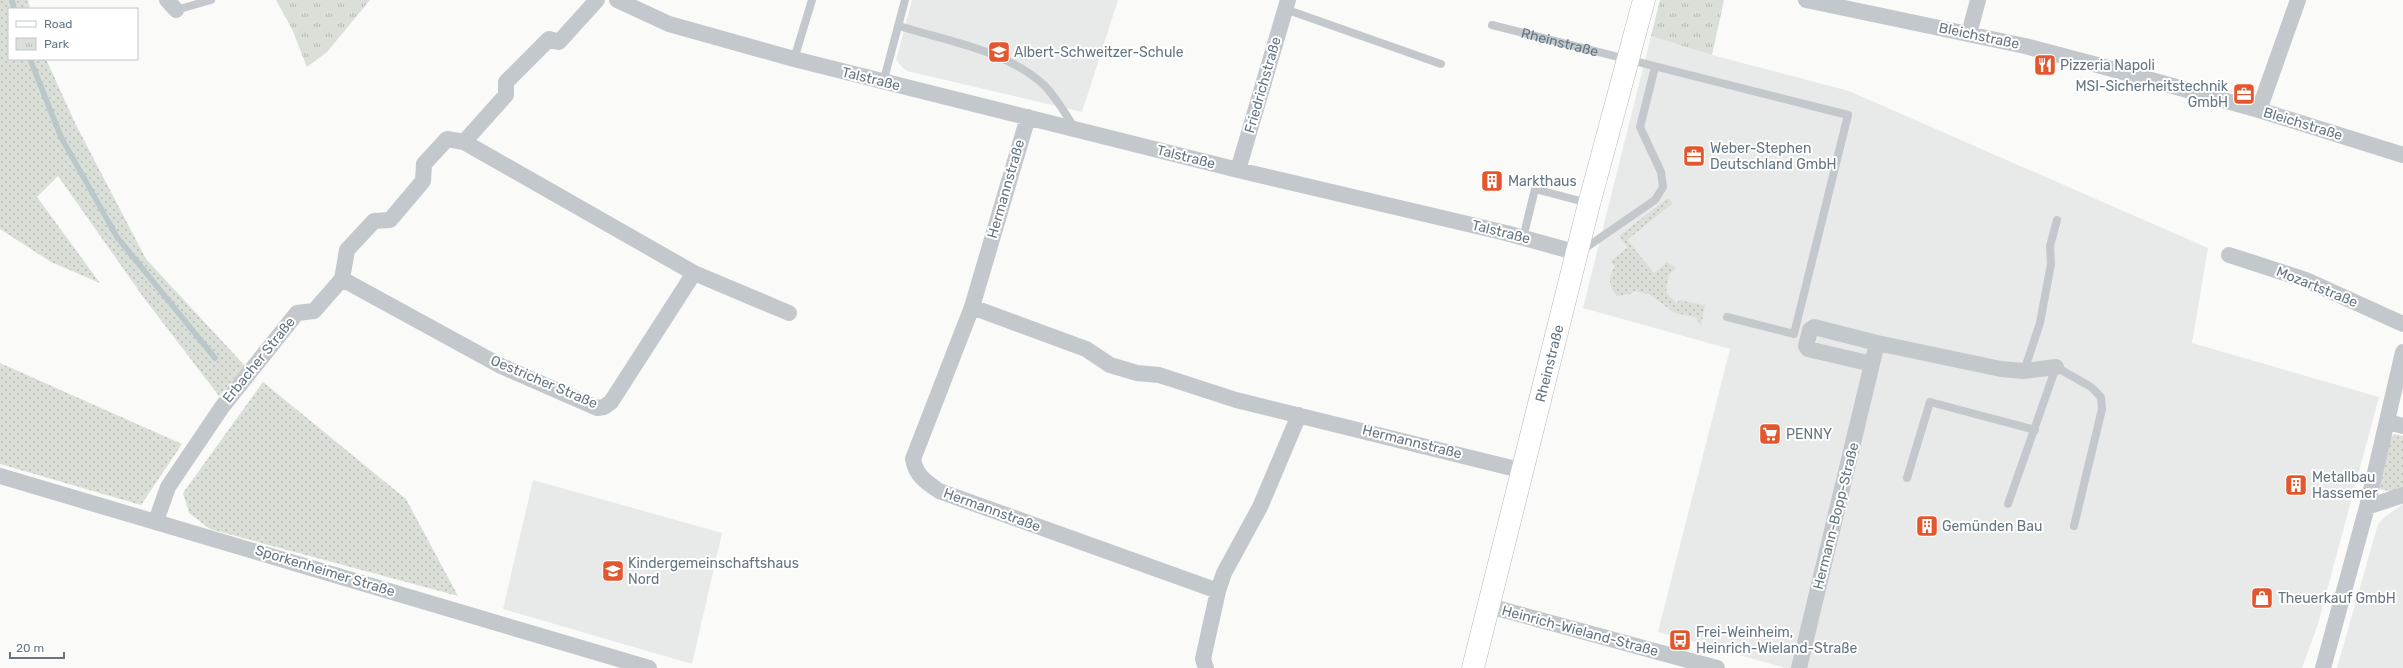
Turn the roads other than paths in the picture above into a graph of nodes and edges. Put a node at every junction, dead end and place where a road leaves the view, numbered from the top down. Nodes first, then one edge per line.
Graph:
1 (210, 0) edge
2 (596, 0) edge
3 (617, 0) edge
4 (812, 0) edge
5 (905, 0) edge
6 (1644, 0) edge
7 (1978, 0) edge
8 (2298, 0) edge
9 (1814, 1) edge
10 (635, 4) edge
11 (1287, 4) edge
12 (172, 5) edge
13 (1492, 25) dead end
14 (898, 26) junction
15 (1969, 34) junction
16 (794, 60) junction
17 (1627, 60) junction
18 (1441, 64) dead end
19 (1655, 67) junction
20 (883, 82) junction
21 (2259, 110) junction
22 (1028, 117) junction
23 (1076, 129) junction
24 (464, 142) junction
25 (2403, 155) edge
26 (1238, 170) junction
27 (1589, 204) junction
28 (2057, 220) dead end
29 (1523, 238) junction
30 (1578, 253) junction
31 (2229, 255) dead end
32 (694, 273) junction
33 (342, 279) junction
34 (972, 307) junction
35 (789, 313) dead end
36 (1728, 317) dead end
37 (2403, 324) edge
38 (1877, 342) junction
39 (2403, 352) edge
40 (1872, 364) junction
41 (2056, 367) junction
42 (2024, 371) junction
43 (1299, 415) junction
44 (2396, 424) edge
45 (2035, 430) junction
46 (1524, 471) junction
47 (0, 476) edge
48 (1907, 478) dead end
49 (2403, 495) edge
50 (2008, 504) dead end
51 (2368, 507) junction
52 (156, 521) junction
53 (2074, 526) dead end
54 (1218, 591) junction
55 (1489, 606) junction
56 (649, 668) edge
57 (1206, 668) edge
58 (1473, 668) edge
59 (1717, 668) edge
60 (1799, 668) edge
61 (2324, 668) edge

1 - 12 lane
2 - 24 street
3 - 10 street, Talstraße
4 - 16 lane
5 - 14 lane
6 - 17 street, Rheinstraße
7 - 15 street
8 - 21 street
9 - 15 street, Bleichstraße
10 - 16 street, Talstraße
11 - 18 lane
11 - 26 street, Friedrichstraße
13 - 17 lane, Rheinstraße
14 - 20 lane
14 - 23 lane
15 - 21 street, Bleichstraße
16 - 20 street, Talstraße
17 - 19 lane
17 - 27 street, Rheinstraße
19 - 30 lane
19 - 36 lane
20 - 22 street, Talstraße
21 - 25 street, Bleichstraße
22 - 23 street, Talstraße
22 - 34 street, Hermannstraße
23 - 26 street, Talstraße
24 - 32 street
24 - 33 street
26 - 29 street, Talstraße
27 - 29 lane
27 - 30 street, Rheinstraße
28 - 42 lane
29 - 30 street, Talstraße
30 - 46 street, Rheinstraße
31 - 37 street, Mozartstraße
32 - 33 street, Oestricher Straße
32 - 35 street
33 - 52 street, Erbacher Straße
34 - 43 street, Hermannstraße
34 - 54 street, Hermannstraße
38 - 40 street, Hermann-Bopp-Straße
38 - 40 street
38 - 42 street
39 - 44 street
40 - 60 street, Hermann-Bopp-Straße
41 - 42 street
41 - 45 lane
41 - 53 lane
43 - 46 street, Hermannstraße
43 - 54 street
44 - 51 street
45 - 48 lane
45 - 50 lane
46 - 55 street, Rheinstraße
47 - 52 street, Sporkenheimer Straße
49 - 51 street
51 - 61 street
52 - 56 street, Sporkenheimer Straße
54 - 57 street
55 - 58 street, Rheinstraße
55 - 59 street, Heinrich-Wieland-Straße

